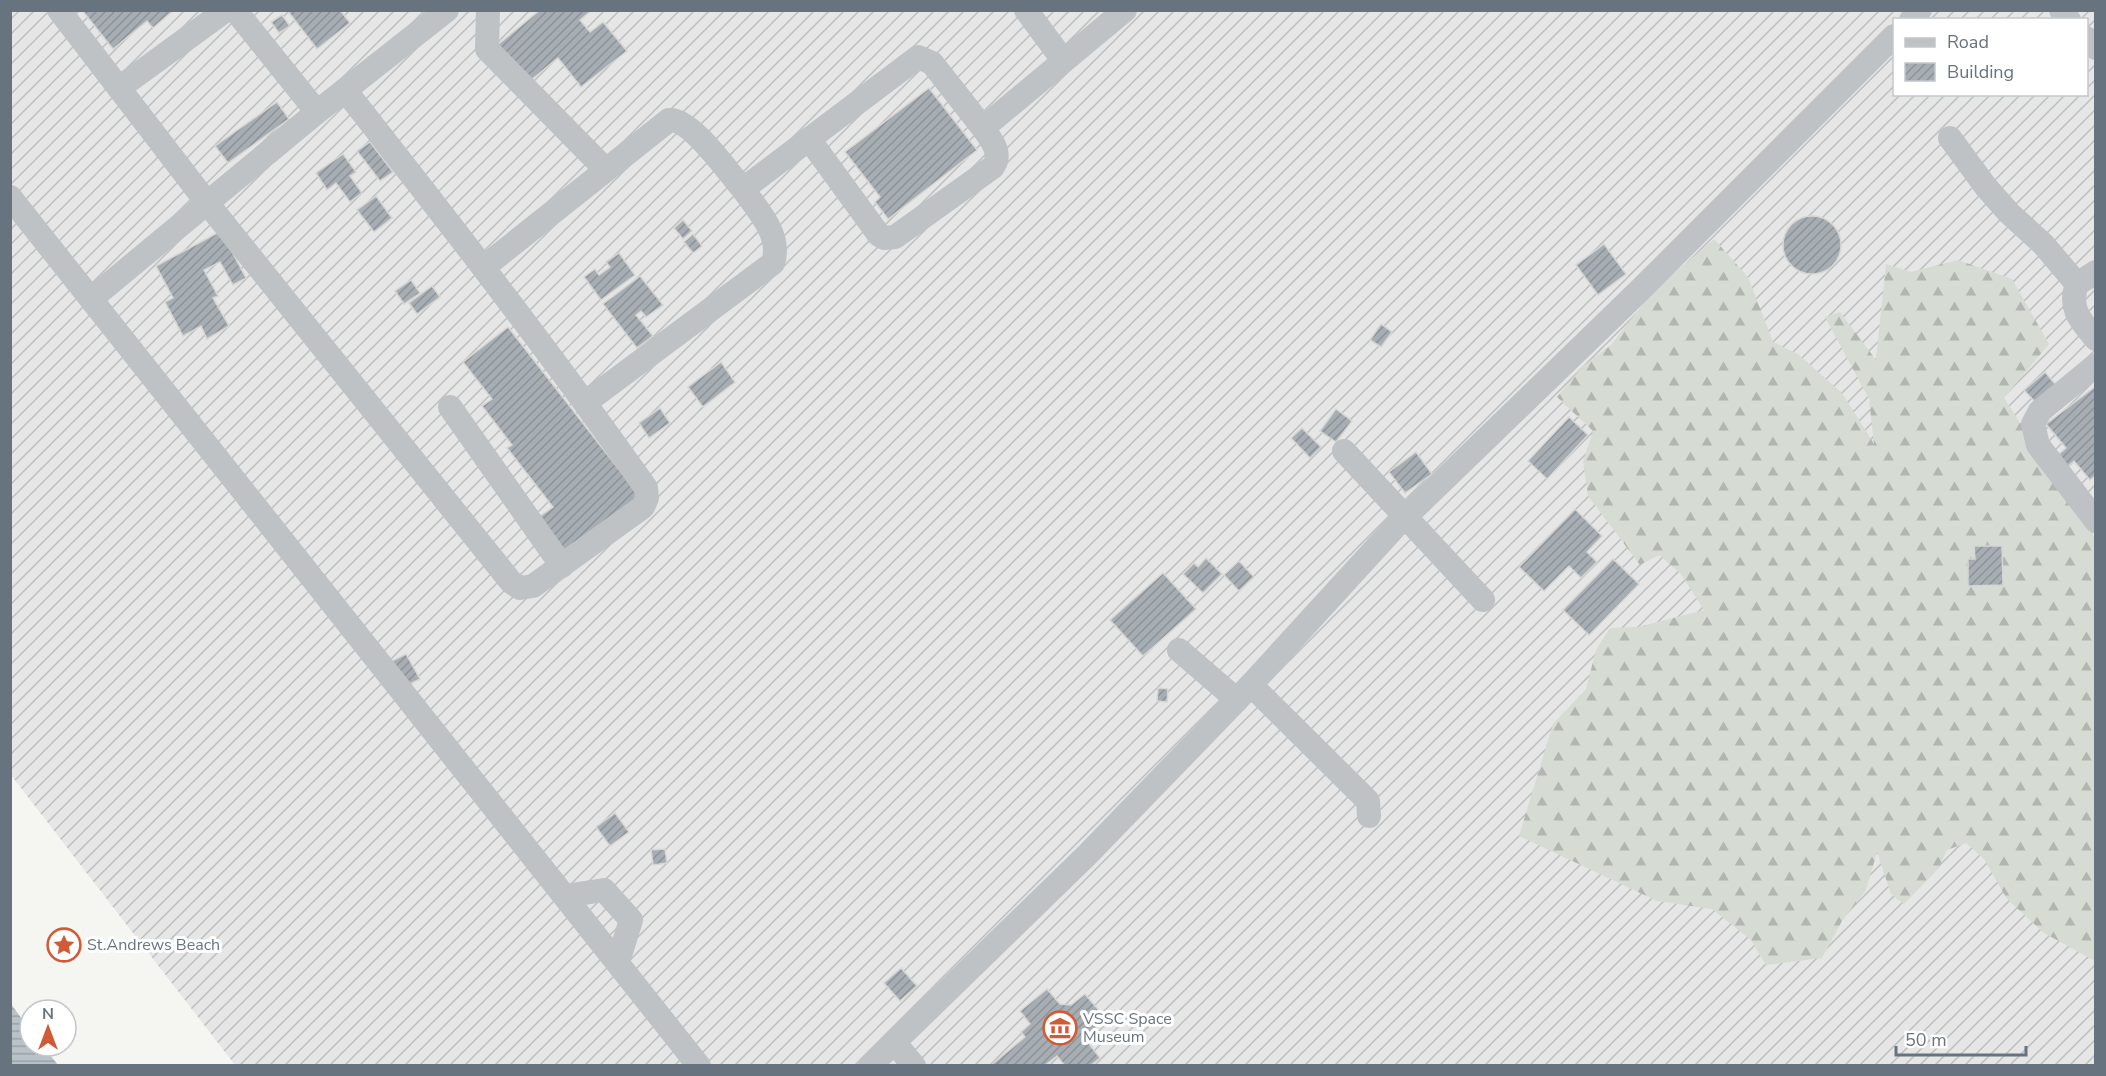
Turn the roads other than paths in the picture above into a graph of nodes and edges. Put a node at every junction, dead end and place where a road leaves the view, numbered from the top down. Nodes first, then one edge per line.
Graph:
1 (59, 10) edge
2 (226, 10) edge
3 (235, 10) edge
4 (447, 10) edge
5 (488, 10) edge
6 (1026, 10) edge
7 (1125, 10) edge
8 (1893, 37) edge
9 (1063, 60) junction
10 (119, 88) junction
11 (345, 90) junction
12 (317, 112) junction
13 (983, 128) junction
14 (1950, 138) dead end
15 (809, 139) junction
16 (605, 169) junction
17 (742, 189) junction
18 (10, 197) edge
19 (208, 204) junction
20 (484, 267) junction
21 (2086, 278) edge
22 (91, 299) junction
23 (2096, 339) edge
24 (2096, 365) edge
25 (586, 402) junction
26 (450, 407) dead end
27 (1344, 451) dead end
28 (1407, 515) junction
29 (2094, 518) edge
30 (562, 566) junction
31 (1483, 600) dead end
32 (1179, 650) dead end
33 (1244, 692) junction
34 (1369, 816) dead end
35 (565, 896) junction
36 (618, 963) junction
37 (894, 1042) junction
38 (699, 1065) edge
39 (870, 1065) edge
40 (914, 1065) edge

1 - 10 street
2 - 10 street
3 - 12 street
4 - 11 street
5 - 16 street
6 - 9 street
7 - 9 street
8 - 28 street
9 - 13 street
10 - 19 street
11 - 12 street
11 - 20 street
12 - 19 street
13 - 15 street
13 - 15 street
14 - 21 street
15 - 17 street
16 - 17 street
16 - 20 street
17 - 25 street
18 - 22 street
19 - 22 street
19 - 30 street
20 - 25 street
21 - 23 street
22 - 35 street
24 - 29 street
25 - 30 street
26 - 30 street
27 - 28 street
28 - 31 street
28 - 33 street
32 - 33 street
33 - 34 street
33 - 37 street
35 - 36 street
35 - 36 street
36 - 38 street
37 - 39 street
37 - 40 street

